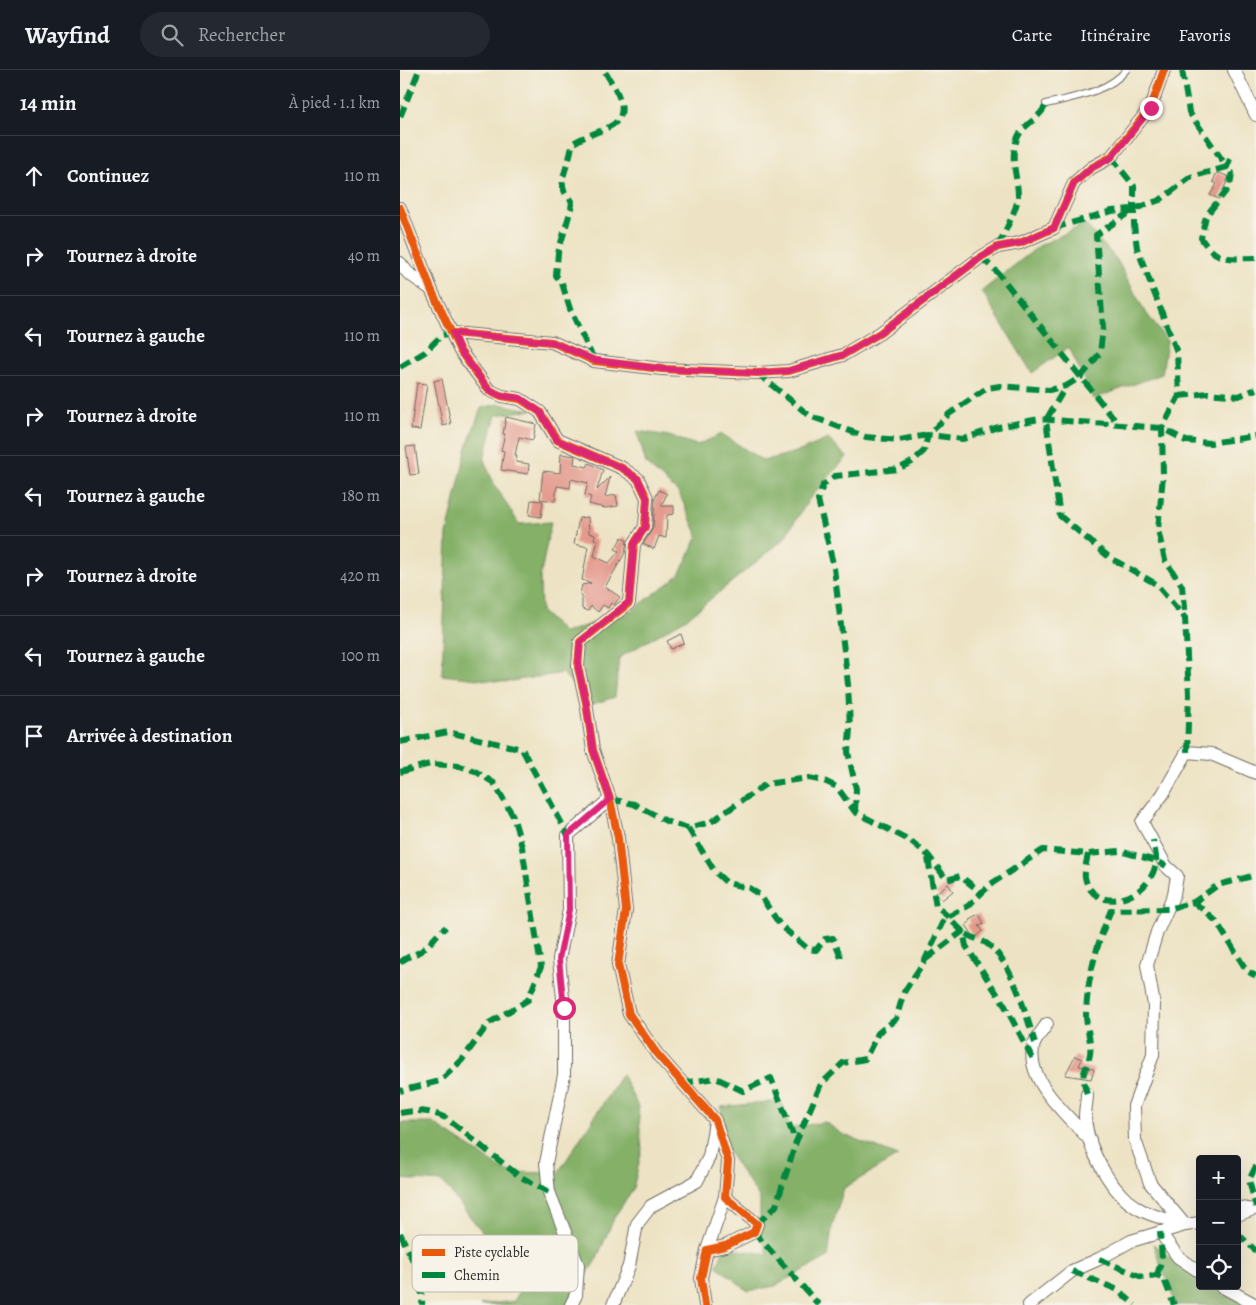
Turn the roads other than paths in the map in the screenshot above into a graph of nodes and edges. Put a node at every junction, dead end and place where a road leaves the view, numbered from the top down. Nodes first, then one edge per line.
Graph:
1 (1126, 70) edge
2 (1164, 70) edge
3 (1234, 70) edge
4 (1046, 104) dead end
5 (1256, 115) edge
6 (400, 208) edge
7 (400, 263) edge
8 (431, 288) junction
9 (453, 333) junction
10 (1256, 773) edge
11 (610, 799) junction
12 (1047, 1024) dead end
13 (1087, 1094) dead end
14 (715, 1120) junction
15 (1090, 1140) junction
16 (725, 1197) junction
17 (1241, 1205) edge
18 (1256, 1208) edge
19 (1241, 1214) edge
20 (1196, 1224) edge
21 (1184, 1225) junction
22 (1160, 1232) junction
23 (566, 1235) edge
24 (707, 1250) junction
25 (1196, 1269) edge
26 (1229, 1290) edge
27 (576, 1292) edge
28 (1256, 1304) edge
29 (571, 1305) edge
30 (613, 1305) edge
31 (705, 1305) edge
32 (1029, 1305) edge

1 - 4 lane
2 - 9 street
3 - 5 street
6 - 8 street
7 - 8 street
8 - 9 street
9 - 11 street
10 - 21 street
11 - 14 street
11 - 23 street
12 - 15 street
13 - 15 street
14 - 16 street
14 - 30 street
15 - 21 street
16 - 24 street
16 - 24 street
17 - 18 lane
18 - 19 street
20 - 21 street
21 - 22 street
22 - 25 street
22 - 32 street
24 - 31 street
26 - 28 street
27 - 29 street

